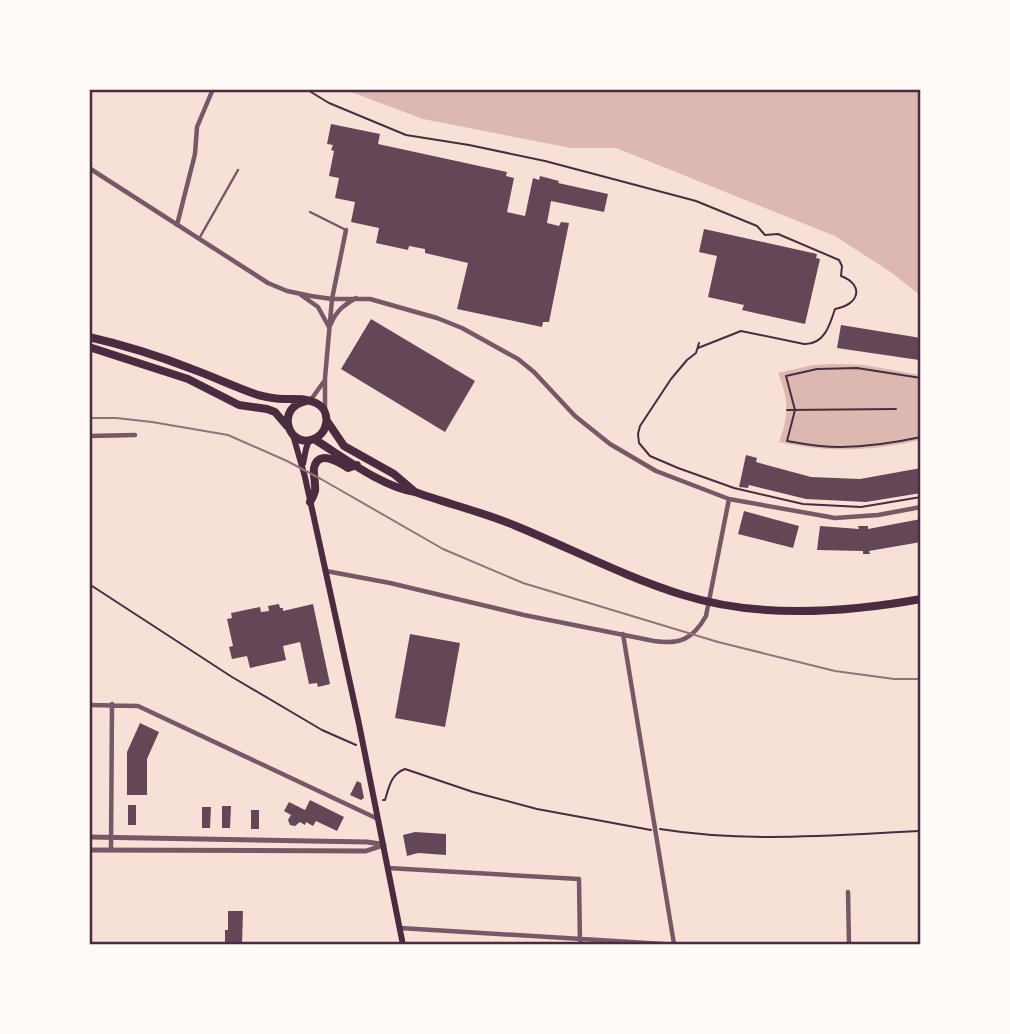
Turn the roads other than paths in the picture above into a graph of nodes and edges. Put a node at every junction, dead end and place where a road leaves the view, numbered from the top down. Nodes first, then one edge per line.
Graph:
1 (213, 89) edge
2 (89, 168) edge
3 (238, 170) dead end
4 (310, 212) dead end
5 (177, 225) junction
6 (346, 230) joint
7 (198, 239) junction
8 (299, 294) junction
9 (356, 298) junction
10 (332, 299) junction
11 (330, 328) junction
12 (89, 337) edge
13 (89, 347) edge
14 (325, 380) junction
15 (308, 401) junction
16 (326, 416) junction
17 (291, 431) junction
18 (135, 435) dead end
19 (89, 436) edge
20 (312, 440) junction
21 (357, 465) junction
22 (305, 477) junction
23 (415, 492) junction
24 (729, 499) junction
25 (310, 502) junction
26 (921, 507) edge
27 (325, 571) junction
28 (921, 599) edge
29 (709, 601) junction
30 (623, 634) junction
31 (112, 704) junction
32 (89, 705) edge
33 (379, 819) junction
34 (89, 837) edge
35 (111, 837) junction
36 (384, 845) junction
37 (89, 850) edge
38 (111, 850) junction
39 (388, 868) junction
40 (848, 892) dead end
41 (400, 928) junction
42 (580, 942) edge
43 (674, 944) edge
44 (403, 945) edge
45 (680, 945) edge
46 (849, 945) edge

1 - 5 street
2 - 5 street
3 - 7 lane
4 - 6 lane
5 - 7 street
6 - 10 street
7 - 8 street
8 - 10 street
8 - 11 street
9 - 10 street
9 - 11 street
9 - 24 street
10 - 11 street
11 - 14 street
12 - 15 highway
13 - 17 highway
14 - 15 street
14 - 16 street
15 - 16 highway
15 - 17 highway
16 - 20 highway
16 - 23 highway
17 - 20 highway
17 - 22 main road
18 - 19 street
20 - 21 highway
20 - 22 main road
21 - 23 highway
21 - 25 highway
22 - 25 main road
23 - 29 highway
24 - 26 street
24 - 29 street
25 - 27 main road
27 - 30 street
27 - 33 main road
28 - 29 highway
29 - 30 street
30 - 43 street
31 - 32 street
31 - 33 street
31 - 35 street
33 - 36 main road
34 - 35 street
35 - 36 street
35 - 38 street
36 - 38 street
36 - 39 main road
37 - 38 street
39 - 41 main road
39 - 42 street
40 - 46 street
41 - 42 street
41 - 44 main road
42 - 43 street
43 - 45 street

